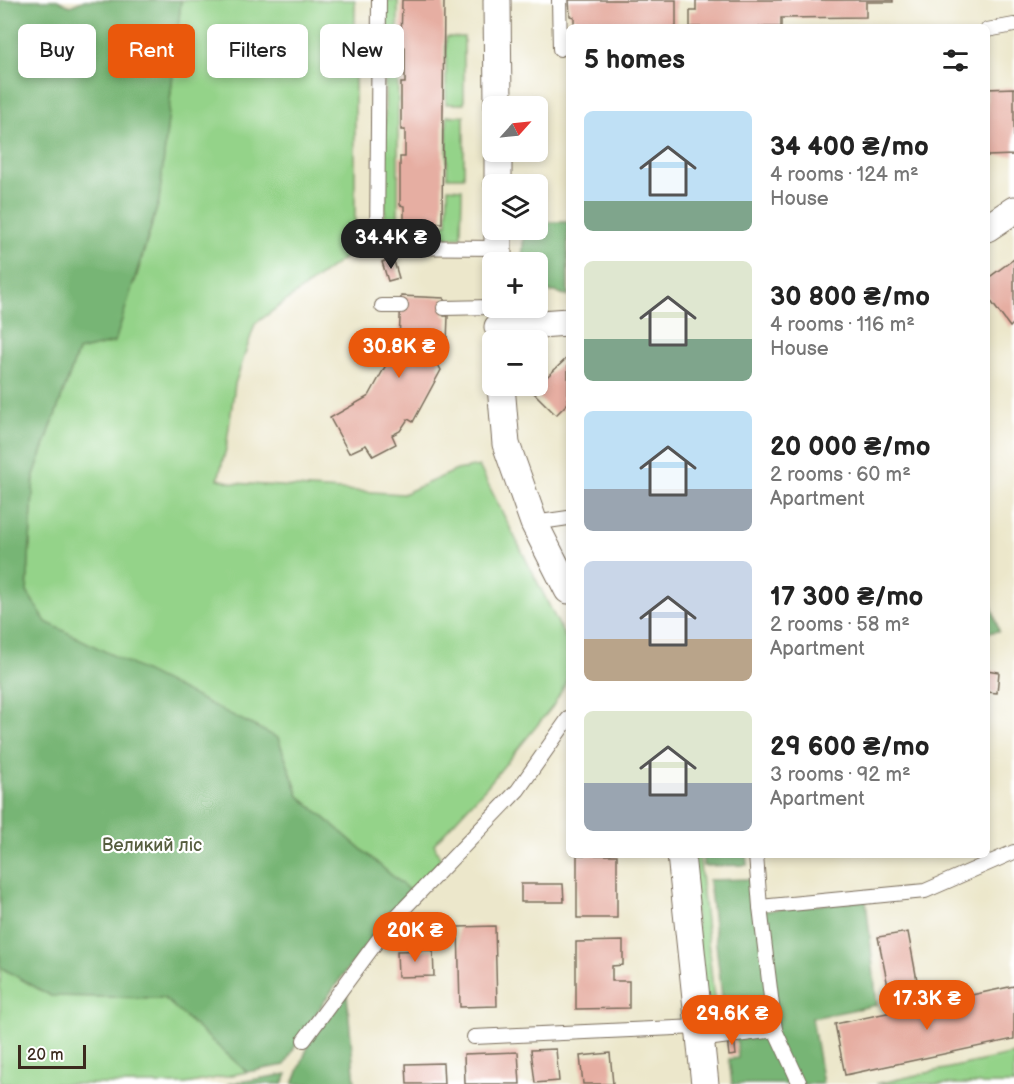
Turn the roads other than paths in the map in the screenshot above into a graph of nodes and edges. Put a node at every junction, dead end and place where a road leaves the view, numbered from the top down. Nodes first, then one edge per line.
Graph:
1 (379, 0) edge
2 (497, 0) edge
3 (560, 0) edge
4 (1014, 25) edge
5 (990, 29) edge
6 (560, 49) dead end
7 (498, 96) edge
8 (1014, 210) edge
9 (990, 226) edge
10 (498, 247) edge
11 (382, 306) dead end
12 (401, 306) dead end
13 (444, 308) dead end
14 (497, 320) edge
15 (566, 322) edge
16 (502, 396) edge
17 (566, 518) edge
18 (534, 524) junction
19 (566, 586) edge
20 (566, 721) edge
21 (1014, 852) edge
22 (681, 858) edge
23 (756, 858) edge
24 (760, 907) junction
25 (775, 1030) junction
26 (699, 1033) junction
27 (474, 1037) dead end
28 (304, 1040) dead end
29 (705, 1084) edge
30 (800, 1084) edge

1 - 10 lane
2 - 7 street
3 - 6 lane
4 - 5 lane
8 - 9 street
11 - 12 lane
13 - 14 lane
14 - 15 street
16 - 18 street
17 - 18 lane
18 - 19 street
20 - 28 lane
21 - 24 lane
22 - 26 street
23 - 24 lane
24 - 25 lane
25 - 26 lane
25 - 30 lane
26 - 27 lane
26 - 29 street

